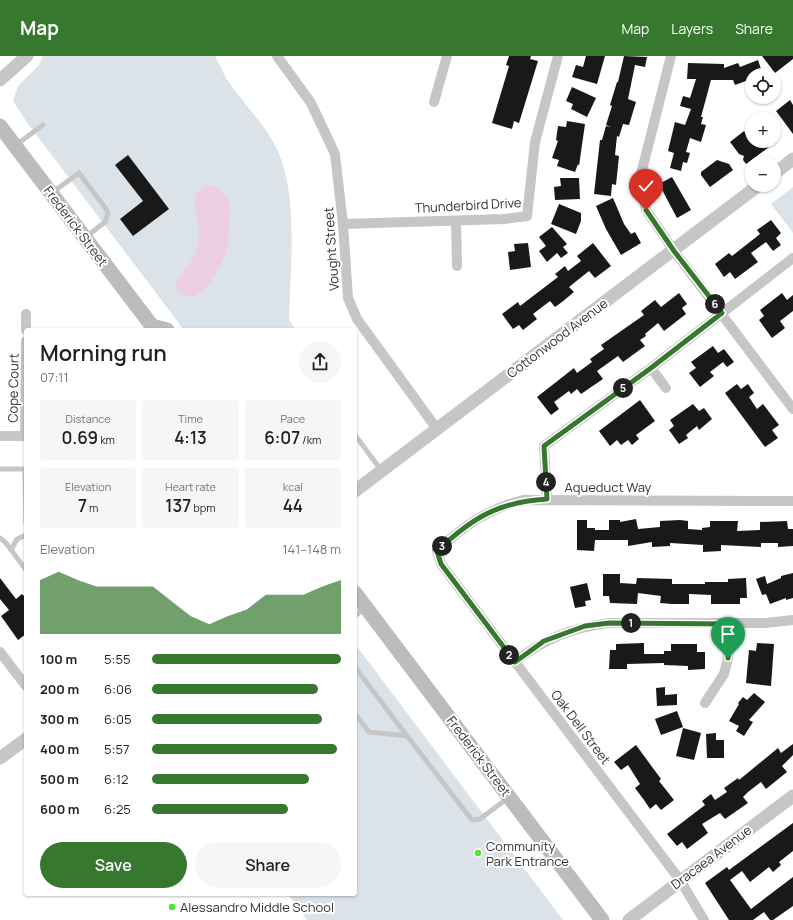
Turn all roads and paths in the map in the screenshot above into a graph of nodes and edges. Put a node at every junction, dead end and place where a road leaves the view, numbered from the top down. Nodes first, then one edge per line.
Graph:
1 (27, 56) edge
2 (277, 56) edge
3 (447, 56) edge
4 (558, 56) edge
5 (671, 56) edge
6 (0, 80) edge
7 (434, 102) dead end
8 (43, 125) dead end
9 (0, 126) edge
10 (15, 146) junction
11 (793, 159) edge
12 (781, 168) edge
13 (750, 192) edge
14 (52, 193) junction
15 (456, 221) junction
16 (343, 224) junction
17 (86, 238) junction
18 (674, 251) junction
19 (793, 258) edge
20 (457, 266) dead end
21 (722, 313) junction
22 (26, 314) dead end
23 (26, 328) edge
24 (153, 328) edge
25 (651, 368) junction
26 (666, 388) dead end
27 (793, 409) edge
28 (437, 429) junction
29 (0, 436) edge
30 (24, 436) edge
31 (357, 440) edge
32 (0, 469) edge
33 (24, 469) edge
34 (382, 471) junction
35 (357, 490) edge
36 (547, 499) junction
37 (793, 501) edge
38 (24, 537) edge
39 (0, 538) edge
40 (11, 550) junction
41 (437, 551) joint
42 (24, 567) edge
43 (357, 600) edge
44 (360, 611) edge
45 (793, 620) edge
46 (731, 624) junction
47 (0, 652) edge
48 (515, 662) junction
49 (357, 670) edge
50 (24, 683) edge
51 (705, 703) dead end
52 (357, 717) edge
53 (407, 736) junction
54 (24, 740) edge
55 (0, 758) edge
56 (793, 796) edge
57 (510, 797) junction
58 (680, 880) junction
59 (602, 920) edge
60 (629, 920) edge
61 (704, 920) edge

1 - 6 street
2 - 16 street, Vought Street
3 - 7 street
4 - 15 street, Thunderbird Drive
5 - 18 street
8 - 10 lane
9 - 10 main road, Frederick Street
10 - 14 main road, Frederick Street
11 - 12 street
13 - 18 street, Cottonwood Avenue
14 - 17 main road, Frederick Street
14 - 17 lane
15 - 16 street, Thunderbird Drive
15 - 20 street
16 - 28 street, Vought Street
17 - 24 main road, Frederick Street
18 - 21 street
18 - 28 street, Cottonwood Avenue
19 - 21 street
21 - 25 street
21 - 27 street
22 - 23 street
25 - 26 street
25 - 36 street
28 - 34 street, Cottonwood Avenue
29 - 30 street
31 - 34 lane
32 - 33 lane
34 - 35 street, Cottonwood Avenue
36 - 37 street, Aqueduct Way
36 - 41 street, Aqueduct Way
38 - 40 lane
39 - 40 lane
40 - 42 lane
41 - 48 street, Oak Dell Street
43 - 44 main road, Frederick Street
44 - 57 main road, Frederick Street
45 - 46 street
46 - 48 street
46 - 51 street
47 - 50 street
48 - 58 street, Oak Dell Street
49 - 53 lane
52 - 53 lane
53 - 57 lane
54 - 55 street
56 - 58 street, Dracaea Avenue
57 - 59 main road, Frederick Street
58 - 60 street, Dracaea Avenue
58 - 61 street, Oak Dell Street

